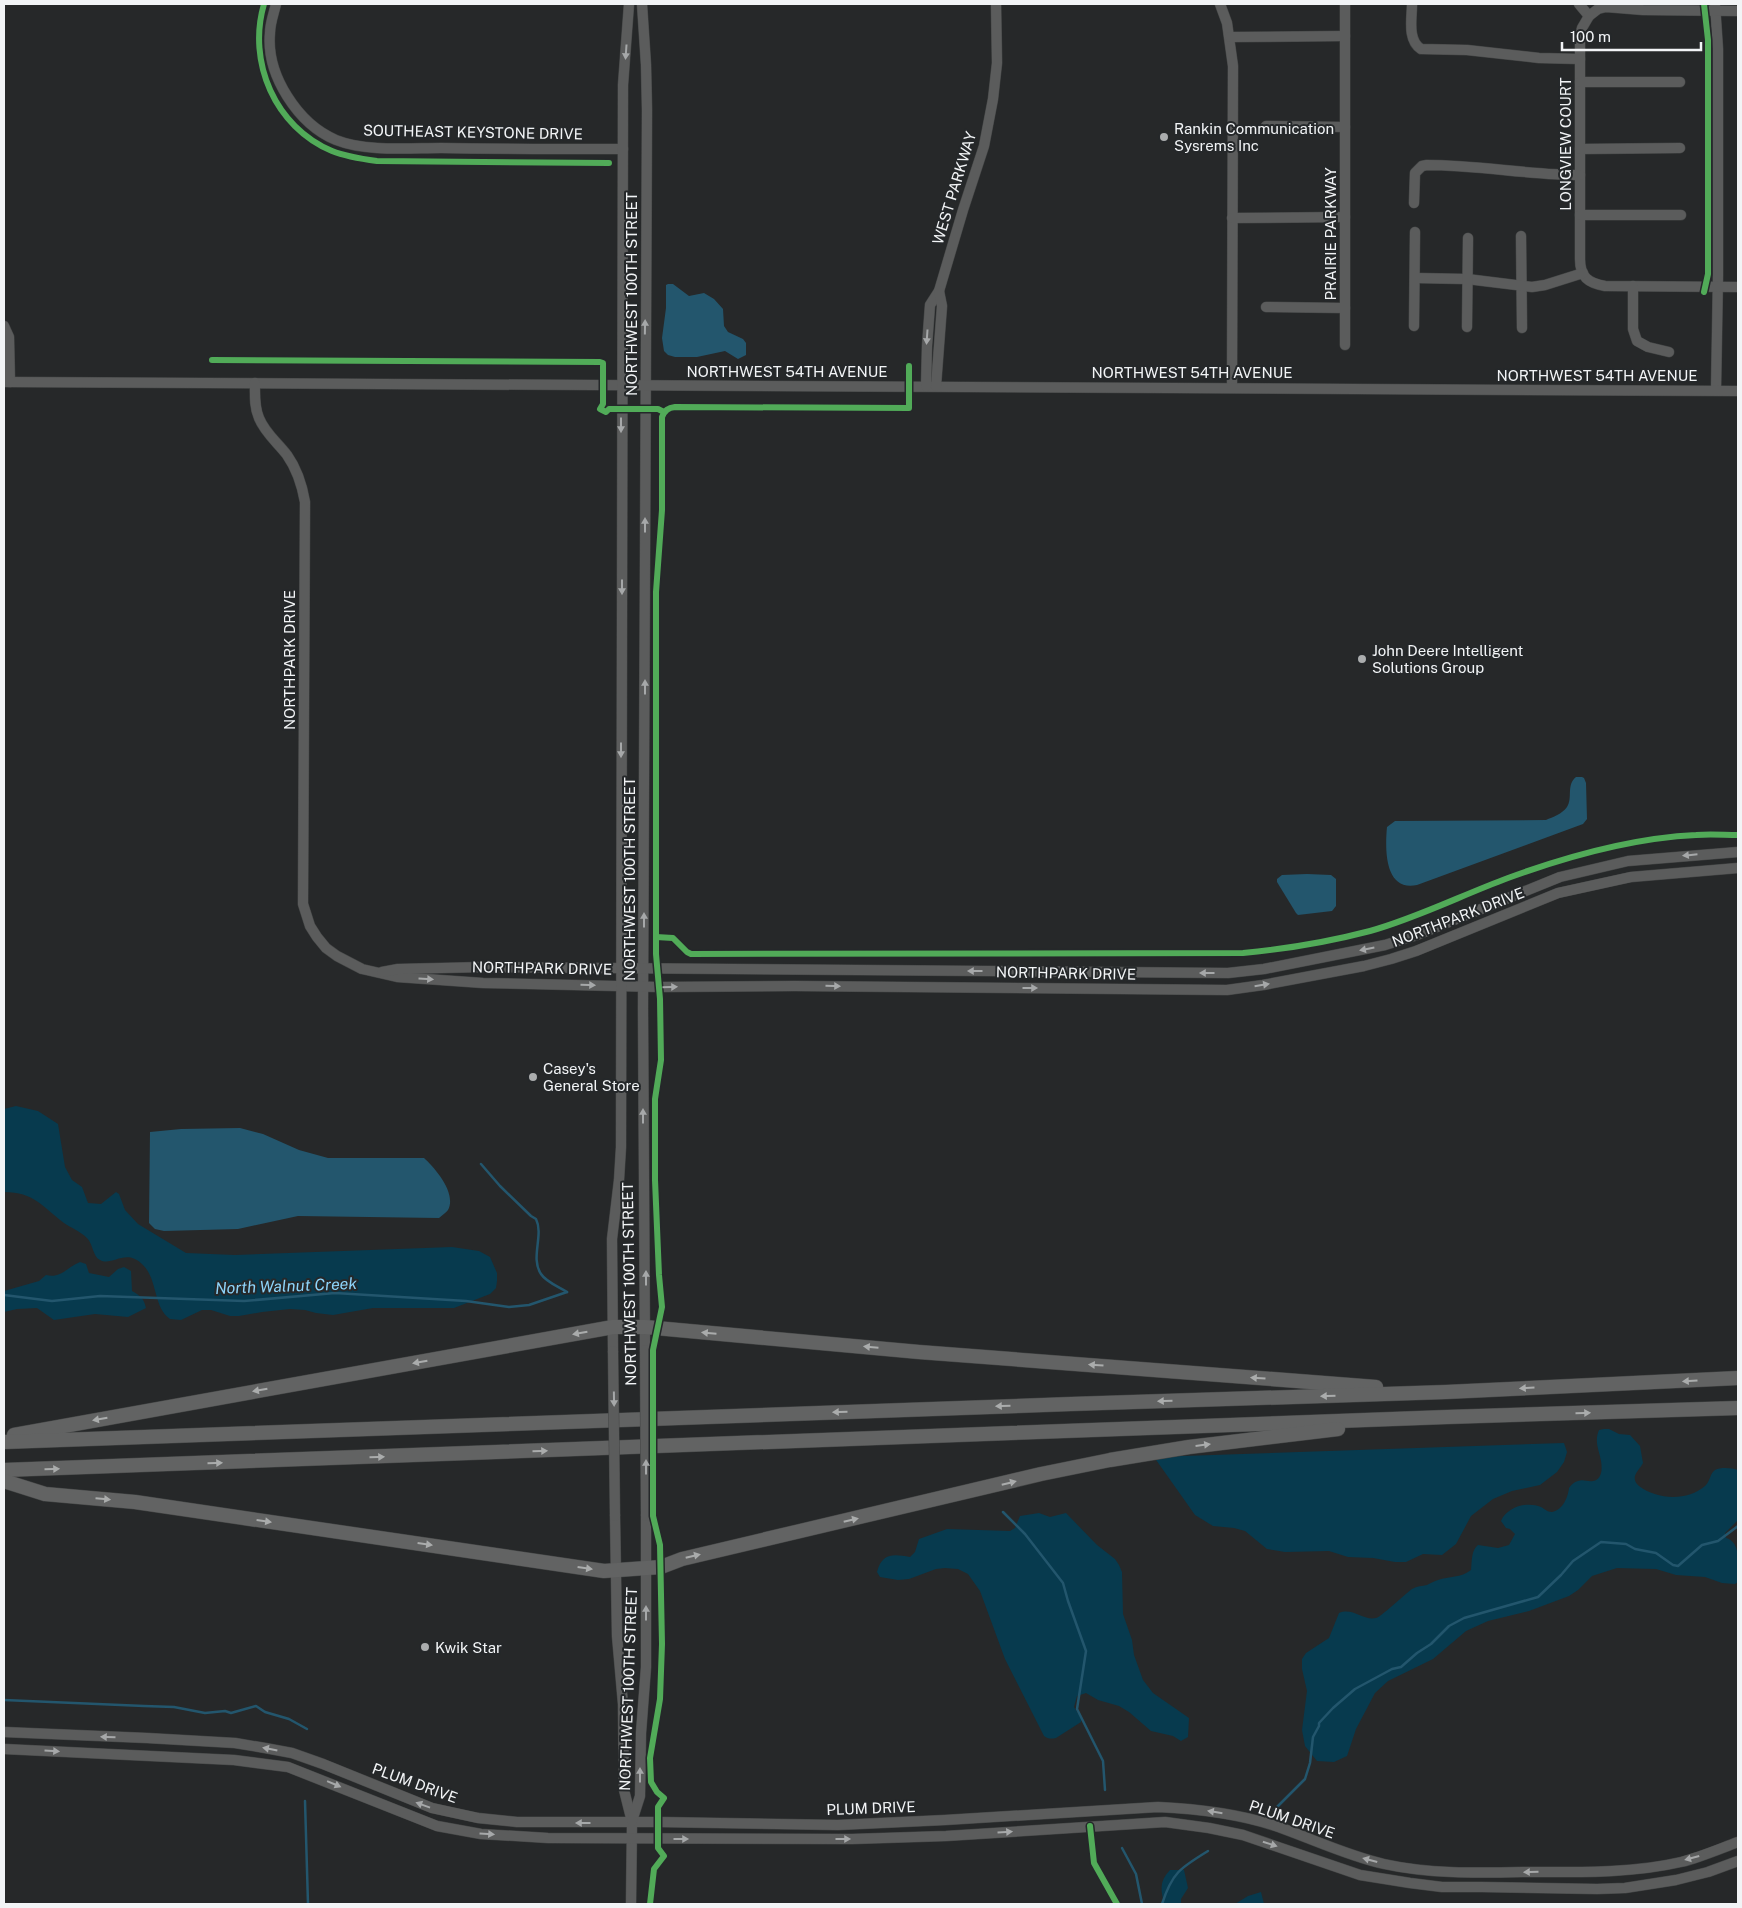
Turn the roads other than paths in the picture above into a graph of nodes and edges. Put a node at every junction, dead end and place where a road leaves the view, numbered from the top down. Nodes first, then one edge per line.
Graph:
1 (276, 4) edge
2 (629, 4) edge
3 (642, 4) edge
4 (996, 4) edge
5 (1220, 4) edge
6 (1345, 4) edge
7 (1412, 4) edge
8 (1579, 4) edge
9 (1716, 7) edge
10 (1738, 11) edge
11 (1589, 16) junction
12 (1345, 36) junction
13 (1230, 37) junction
14 (1580, 59) junction
15 (1580, 82) junction
16 (1680, 82) dead end
17 (1266, 126) dead end
18 (1345, 127) junction
19 (1680, 148) dead end
20 (623, 149) junction
21 (1580, 149) junction
22 (1580, 175) junction
23 (1414, 203) dead end
24 (1580, 215) junction
25 (1682, 215) dead end
26 (1345, 217) junction
27 (1232, 218) junction
28 (1416, 232) dead end
29 (1521, 236) dead end
30 (1468, 238) dead end
31 (1582, 274) junction
32 (1415, 278) junction
33 (1467, 279) junction
34 (1522, 286) junction
35 (1633, 286) junction
36 (1718, 286) junction
37 (1738, 287) edge
38 (1266, 307) dead end
39 (1345, 308) junction
40 (4, 326) edge
41 (1414, 326) dead end
42 (1467, 326) dead end
43 (1522, 328) dead end
44 (1345, 345) dead end
45 (1668, 352) dead end
46 (7, 382) edge
47 (255, 383) junction
48 (623, 385) junction
49 (645, 385) junction
50 (931, 386) junction
51 (1232, 387) junction
52 (1716, 390) junction
53 (1738, 391) edge
54 (1738, 852) edge
55 (1628, 861) junction
56 (1738, 868) edge
57 (1631, 877) junction
58 (621, 969) junction
59 (644, 970) junction
60 (877, 970) junction
61 (378, 972) junction
62 (1141, 972) junction
63 (622, 985) junction
64 (644, 986) junction
65 (876, 986) junction
66 (1140, 989) junction
67 (612, 1327) junction
68 (645, 1327) junction
69 (1738, 1378) edge
70 (1446, 1392) junction
71 (1738, 1408) edge
72 (1446, 1417) junction
73 (4, 1437) edge
74 (4, 1442) edge
75 (4, 1470) edge
76 (4, 1481) edge
77 (646, 1568) junction
78 (616, 1570) junction
79 (4, 1732) edge
80 (4, 1749) edge
81 (632, 1822) junction
82 (632, 1838) junction
83 (1738, 1842) edge
84 (1738, 1861) edge
85 (631, 1904) edge

1 - 20 street, SOUTHEAST KEYSTONE DRIVE
2 -> 20 street, NORTHWEST 100TH STREET
49 -> 3 street, NORTHWEST 100TH STREET
4 - 50 street, WEST PARKWAY
5 - 13 street
6 - 12 street, PRAIRIE PARKWAY
7 - 14 street, LONGVIEW COURT
8 - 11 street
9 - 10 street
9 - 11 street
9 - 36 street
11 - 14 street, LONGVIEW COURT
12 - 13 street
12 - 18 street, PRAIRIE PARKWAY
13 - 27 street
14 - 15 street, LONGVIEW COURT
15 - 16 street, LONGVIEW COURT
15 - 21 street, LONGVIEW COURT
17 - 18 street
18 - 26 street, PRAIRIE PARKWAY
19 - 21 street, LONGVIEW COURT
20 - 48 street, NORTHWEST 100TH STREET
21 - 22 street, LONGVIEW COURT
22 - 23 street, LONGVIEW COURT
22 - 24 street, LONGVIEW COURT
24 - 25 street, LONGVIEW COURT
24 - 31 street, LONGVIEW COURT
26 - 27 street
26 - 39 street, PRAIRIE PARKWAY
27 - 51 street
28 - 32 street
29 - 34 street
30 - 33 street
31 - 34 street
31 - 35 street
32 - 33 street
32 - 41 street
33 - 34 street
33 - 42 street
34 - 43 street
35 - 36 street
35 - 45 street
36 - 37 street
36 - 52 street
38 - 39 street
39 - 44 street, PRAIRIE PARKWAY
40 - 46 street
46 - 47 street, NORTHWEST 54TH AVENUE
47 - 48 street, NORTHWEST 54TH AVENUE
47 - 61 street, NORTHPARK DRIVE
48 - 49 street, NORTHWEST 54TH AVENUE
48 -> 58 street, NORTHWEST 100TH STREET
49 - 50 street, NORTHWEST 54TH AVENUE
59 -> 49 street, NORTHWEST 100TH STREET
50 - 51 street, NORTHWEST 54TH AVENUE
51 - 52 street, NORTHWEST 54TH AVENUE
52 - 53 street, NORTHWEST 54TH AVENUE
54 -> 55 street, NORTHPARK DRIVE
55 - 57 street
55 -> 62 street, NORTHPARK DRIVE
56 - 57 street, NORTHPARK DRIVE
66 -> 57 street, NORTHPARK DRIVE
58 - 59 street, NORTHPARK DRIVE
58 - 61 street, NORTHPARK DRIVE
58 - 63 street, NORTHWEST 100TH STREET
59 - 60 street, NORTHPARK DRIVE
59 - 64 street, NORTHWEST 100TH STREET
62 -> 60 street, NORTHPARK DRIVE
60 - 65 street
61 -> 63 street, NORTHPARK DRIVE
62 - 66 street
63 - 64 street, NORTHPARK DRIVE
63 - 67 street, NORTHWEST 100TH STREET
64 -> 65 street, NORTHPARK DRIVE
68 -> 64 street, NORTHWEST 100TH STREET
65 -> 66 street, NORTHPARK DRIVE
67 - 68 highway
67 -> 73 highway
67 -> 78 street, NORTHWEST 100TH STREET, bridge
70 -> 68 highway
77 -> 68 street, NORTHWEST 100TH STREET, bridge
69 -> 70 highway
70 -> 74 highway
72 -> 71 highway
75 -> 72 highway
77 -> 72 highway
76 -> 78 highway
77 - 78 highway
81 -> 77 street, NORTHWEST 100TH STREET
78 - 81 street, NORTHWEST 100TH STREET
81 -> 79 street, PLUM DRIVE
80 -> 82 street, PLUM DRIVE
81 - 82 street
83 -> 81 street, PLUM DRIVE
82 -> 84 street, PLUM DRIVE
82 - 85 street

